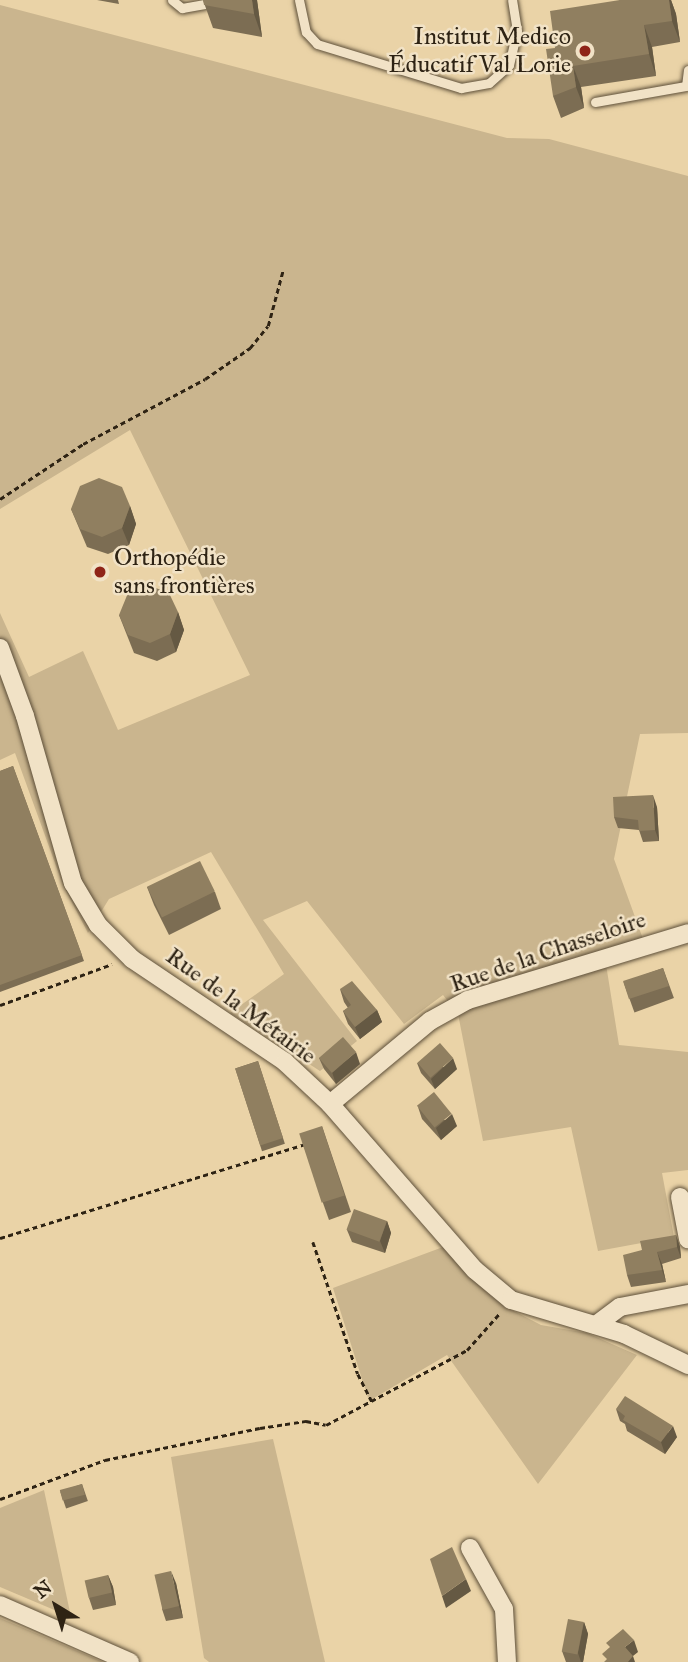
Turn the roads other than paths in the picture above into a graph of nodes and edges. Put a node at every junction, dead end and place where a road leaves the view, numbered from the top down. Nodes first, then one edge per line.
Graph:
1 (172, 0) edge
2 (299, 0) edge
3 (512, 0) edge
4 (205, 4) edge
5 (688, 69) edge
6 (595, 102) dead end
7 (0, 648) edge
8 (688, 933) edge
9 (330, 1104) junction
10 (680, 1197) dead end
11 (688, 1239) edge
12 (688, 1294) edge
13 (596, 1325) junction
14 (688, 1365) edge
15 (470, 1548) dead end
16 (0, 1605) edge
17 (130, 1662) edge
18 (507, 1662) edge

1 - 4 lane
2 - 3 lane
5 - 6 lane
7 - 9 street, Rue de la Métairie
8 - 9 street, Rue de la Chasseloire
9 - 13 street, Rue de la Métairie
10 - 11 street
12 - 13 street
13 - 14 street, Rue de la Métairie
15 - 18 street
16 - 17 street

